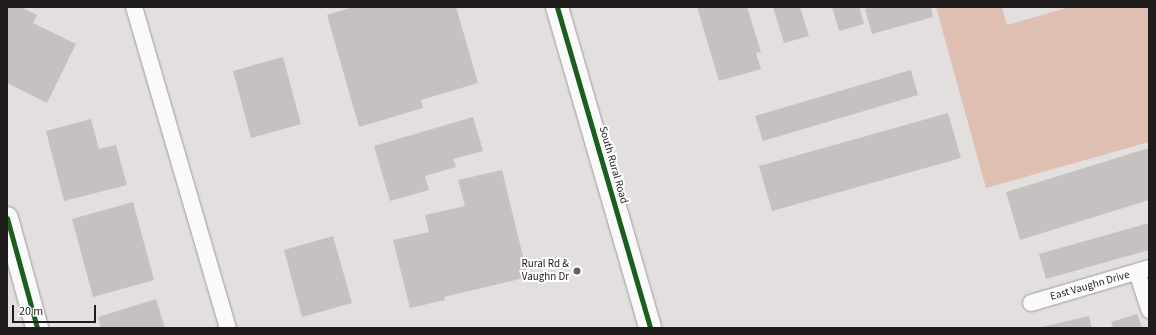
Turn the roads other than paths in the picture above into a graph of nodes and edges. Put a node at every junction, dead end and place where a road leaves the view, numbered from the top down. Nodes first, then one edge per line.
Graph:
1 (134, 7) edge
2 (557, 7) edge
3 (7, 218) edge
4 (1143, 270) edge
5 (1031, 303) dead end
6 (1149, 310) edge
7 (37, 328) edge
8 (228, 328) edge
9 (650, 328) edge

1 - 8 lane
2 - 9 main road, South Rural Road
3 - 7 main road
4 - 5 lane, East Vaughn Drive
4 - 6 lane

